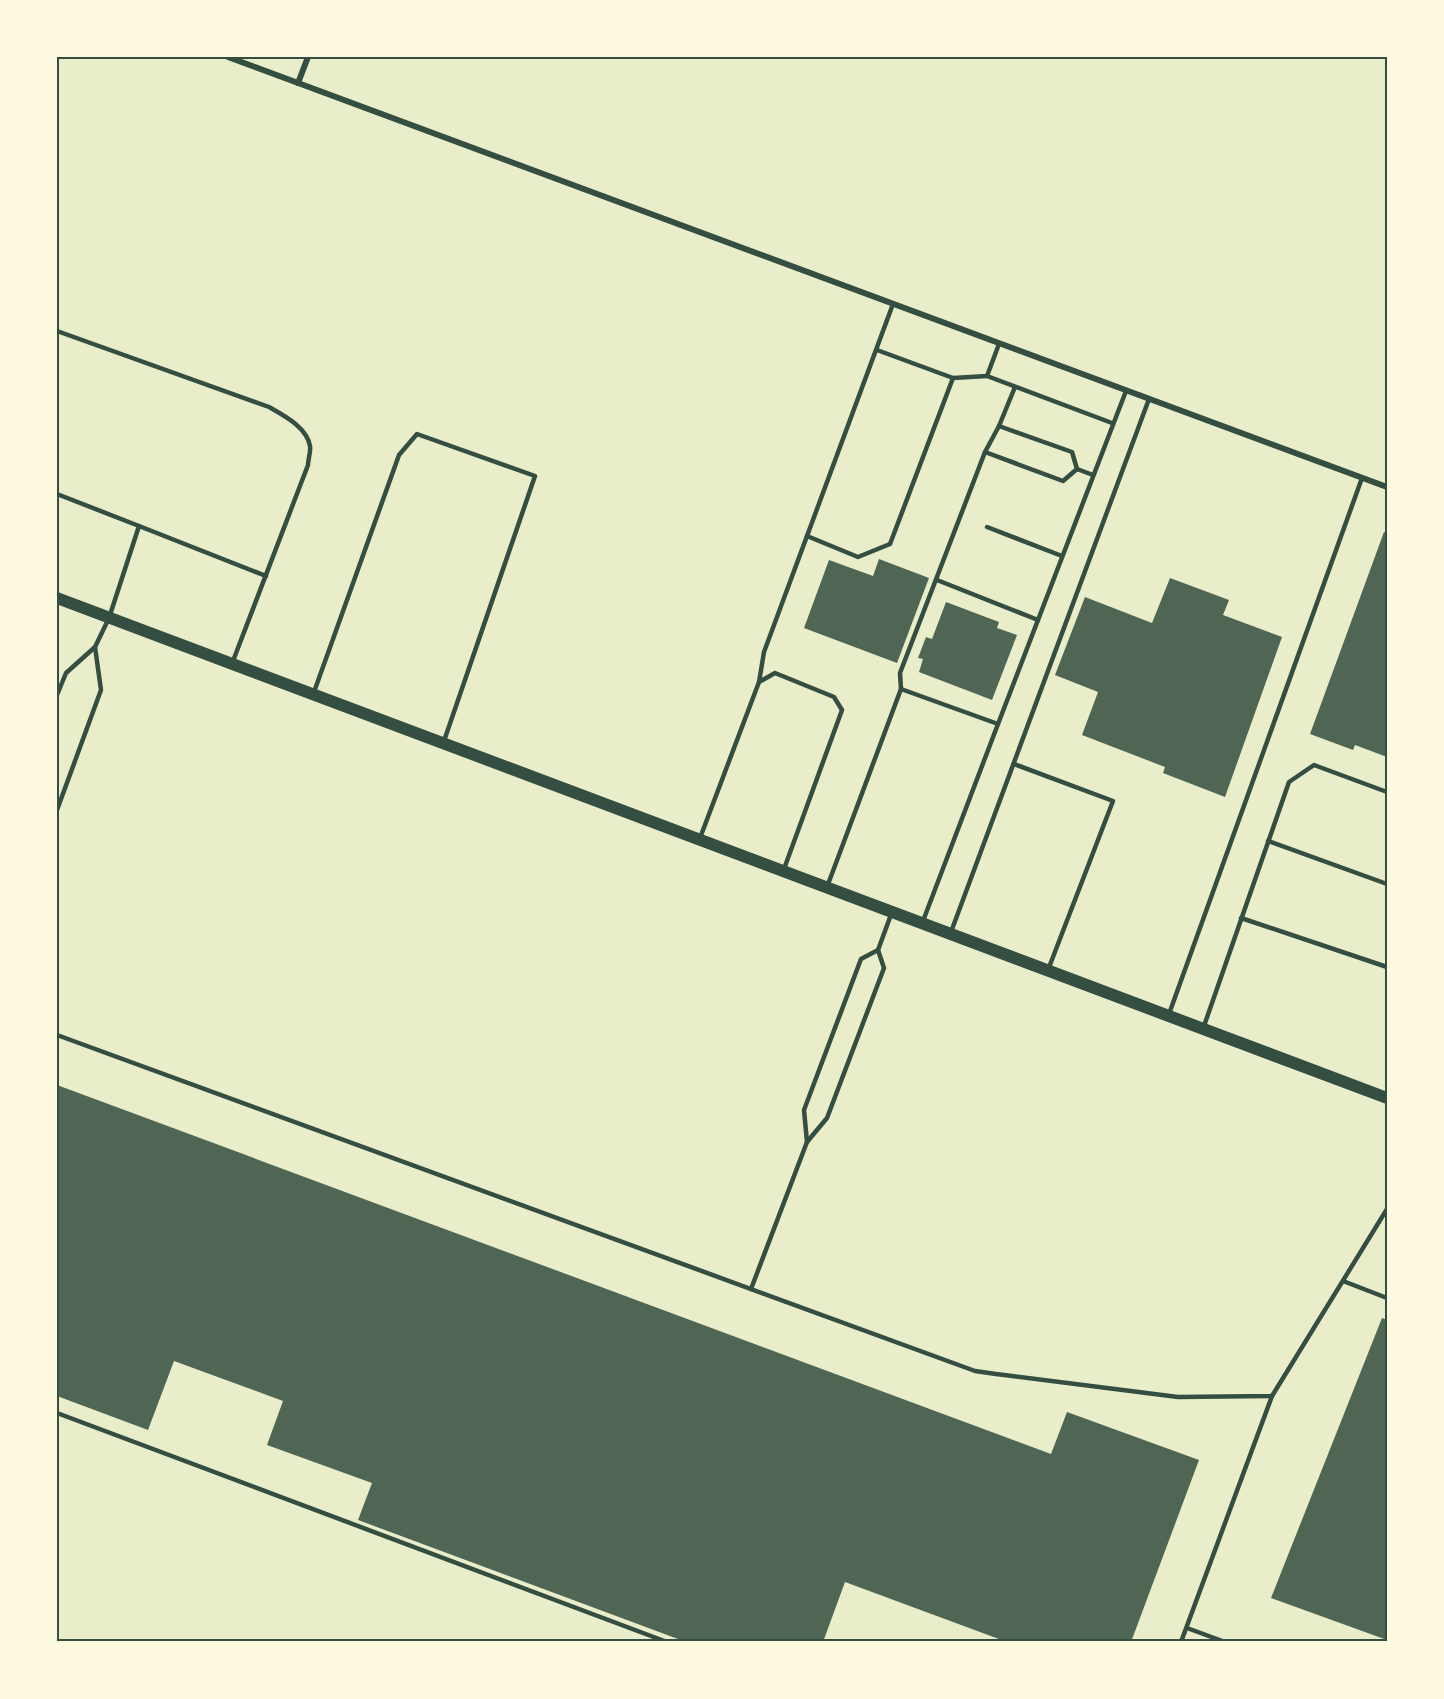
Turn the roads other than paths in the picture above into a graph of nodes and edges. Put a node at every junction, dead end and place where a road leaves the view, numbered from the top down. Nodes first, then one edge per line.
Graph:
1 (228, 57) edge
2 (308, 57) edge
3 (298, 83) junction
4 (893, 304) junction
5 (57, 331) edge
6 (999, 344) junction
7 (877, 350) junction
8 (987, 376) junction
9 (952, 378) junction
10 (1015, 387) junction
11 (1126, 391) junction
12 (1149, 399) junction
13 (1112, 423) junction
14 (999, 426) junction
15 (985, 452) junction
16 (1077, 469) junction
17 (1093, 475) junction
18 (1362, 478) junction
19 (1387, 487) edge
20 (57, 494) edge
21 (139, 526) junction
22 (987, 527) dead end
23 (807, 536) junction
24 (1062, 556) junction
25 (266, 576) junction
26 (937, 580) junction
27 (57, 598) edge
28 (109, 618) junction
29 (1038, 620) junction
30 (95, 647) junction
31 (232, 664) junction
32 (759, 682) junction
33 (901, 688) junction
34 (313, 694) junction
35 (57, 695) edge
36 (998, 724) junction
37 (443, 744) junction
38 (1014, 764) junction
39 (1387, 792) edge
40 (57, 810) edge
41 (699, 840) junction
42 (1268, 841) junction
43 (783, 871) junction
44 (1387, 884) edge
45 (827, 888) junction
46 (892, 912) junction
47 (1241, 918) junction
48 (922, 923) junction
49 (950, 934) junction
50 (878, 950) junction
51 (1387, 967) edge
52 (1048, 971) junction
53 (1168, 1016) junction
54 (1203, 1029) junction
55 (57, 1035) edge
56 (1387, 1098) edge
57 (807, 1142) junction
58 (1387, 1209) edge
59 (1343, 1281) junction
60 (751, 1289) junction
61 (1387, 1298) edge
62 (1272, 1396) junction
63 (57, 1413) edge
64 (1187, 1628) junction
65 (667, 1642) edge
66 (1181, 1642) edge
67 (1225, 1642) edge

1 - 3 street
2 - 3 street
3 - 4 street
4 - 6 street
4 - 7 lane
5 - 25 lane
6 - 8 lane
6 - 11 street
7 - 9 lane
7 - 23 lane
8 - 9 lane
8 - 10 lane
9 - 23 lane
10 - 13 lane
10 - 14 lane
11 - 12 street
11 - 13 lane
12 - 18 street
12 - 38 lane
13 - 17 lane
14 - 15 lane
14 - 16 lane
15 - 16 lane
15 - 26 lane
16 - 17 lane
17 - 24 lane
18 - 19 street
18 - 53 lane
20 - 21 lane
21 - 25 lane
21 - 28 lane
22 - 24 lane
23 - 32 lane
24 - 29 lane
25 - 31 lane
26 - 29 lane
26 - 33 lane
27 - 28 main road
28 - 30 lane
28 - 31 main road
29 - 36 lane
30 - 35 lane
30 - 40 lane
31 - 34 main road
32 - 41 lane
32 - 43 lane
33 - 36 lane
33 - 45 lane
34 - 37 main road
34 - 37 lane
36 - 48 lane
37 - 41 main road
38 - 49 lane
38 - 52 lane
39 - 42 lane
41 - 43 main road
42 - 44 lane
42 - 47 lane
43 - 45 main road
45 - 46 main road
46 - 48 main road
46 - 50 lane
47 - 51 lane
47 - 54 lane
48 - 49 main road
49 - 52 main road
50 - 57 lane
50 - 57 lane
52 - 53 main road
53 - 54 main road
54 - 56 main road
55 - 60 lane
57 - 60 lane
58 - 59 lane
59 - 61 lane
59 - 62 lane
60 - 62 lane
62 - 64 lane
63 - 65 lane
64 - 66 lane
64 - 67 lane

